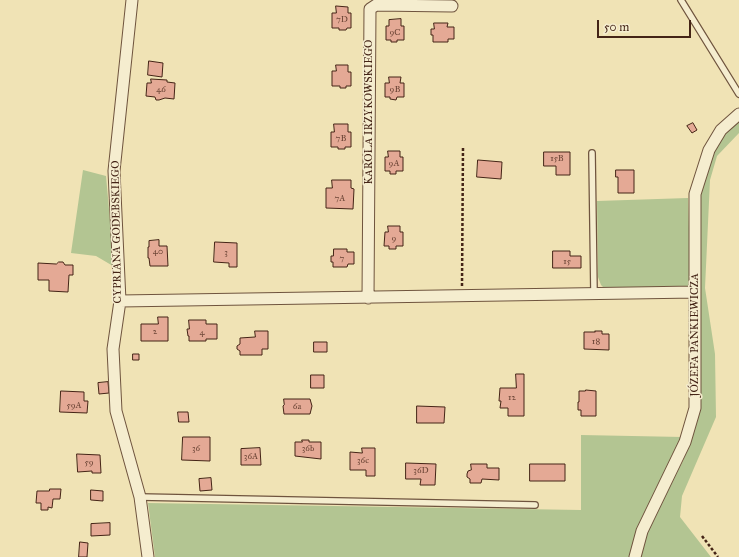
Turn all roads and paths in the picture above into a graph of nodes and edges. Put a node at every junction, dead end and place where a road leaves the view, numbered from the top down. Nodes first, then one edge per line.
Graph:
1 (132, 0) edge
2 (681, 0) edge
3 (452, 6) dead end
4 (739, 94) edge
5 (739, 114) edge
6 (463, 146) dead end
7 (592, 153) dead end
8 (695, 292) junction
9 (594, 294) junction
10 (462, 297) junction
11 (368, 298) junction
12 (120, 301) junction
13 (140, 497) junction
14 (535, 505) dead end
15 (702, 536) dead end
16 (148, 557) edge
17 (635, 557) edge
18 (718, 557) edge

1 - 12 street, CYPRIANA GODEBSKIEGO
2 - 4 lane
3 - 11 street, KAROLA IRZYKOWSKIEGO
5 - 8 street, JÓZEFA PANKIEWICZA
6 - 10 path
7 - 9 lane
8 - 9 street
8 - 17 street, JÓZEFA PANKIEWICZA
9 - 10 street
10 - 11 street
11 - 12 street
12 - 13 street, CYPRIANA GODEBSKIEGO
13 - 14 lane
13 - 16 street, CYPRIANA GODEBSKIEGO
15 - 18 path

